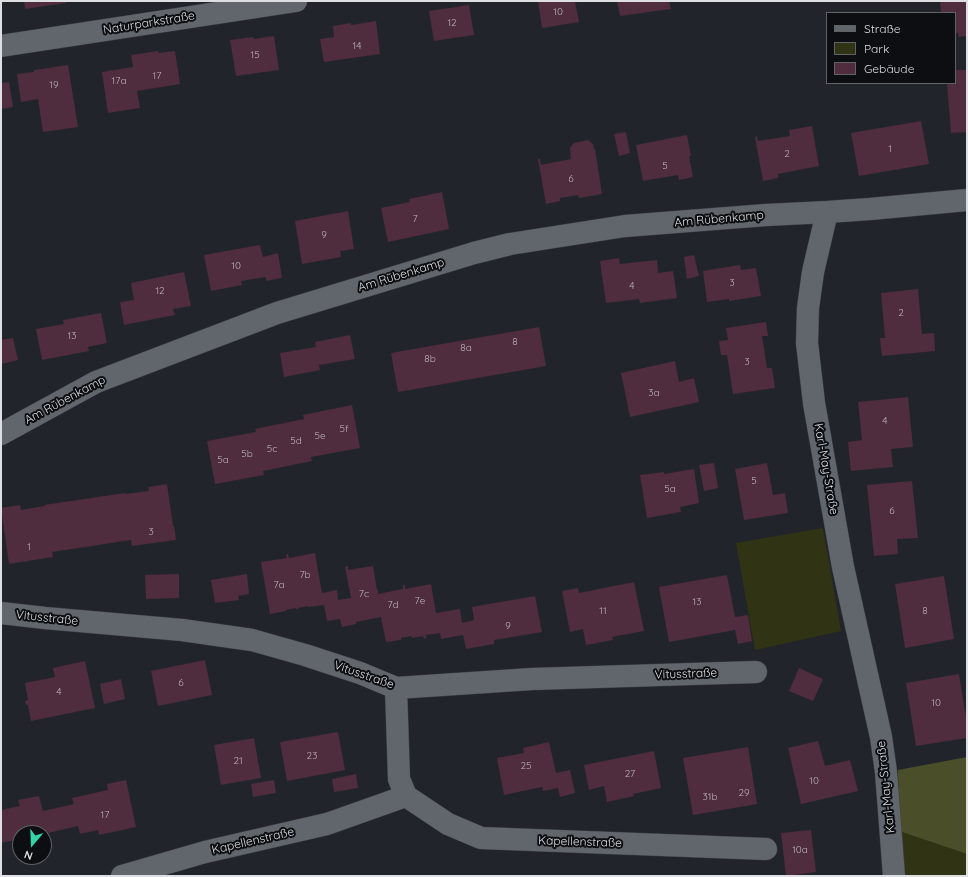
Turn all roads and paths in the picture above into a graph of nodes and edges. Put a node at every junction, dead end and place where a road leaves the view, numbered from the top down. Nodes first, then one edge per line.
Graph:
1 (296, 1) edge
2 (1, 46) edge
3 (967, 200) edge
4 (827, 212) junction
5 (1, 434) edge
6 (1, 613) edge
7 (756, 672) dead end
8 (396, 688) junction
9 (406, 796) junction
10 (766, 849) dead end
11 (894, 869) edge
12 (122, 876) edge

1 - 2 street, Naturparkstraße
3 - 4 street
4 - 5 street, Am Rübenkamp
4 - 11 street, Karl-May-Straße
6 - 8 street, Vitusstraße
7 - 8 street, Vitusstraße
8 - 9 street
9 - 10 street, Kapellenstraße
9 - 12 street, Kapellenstraße

